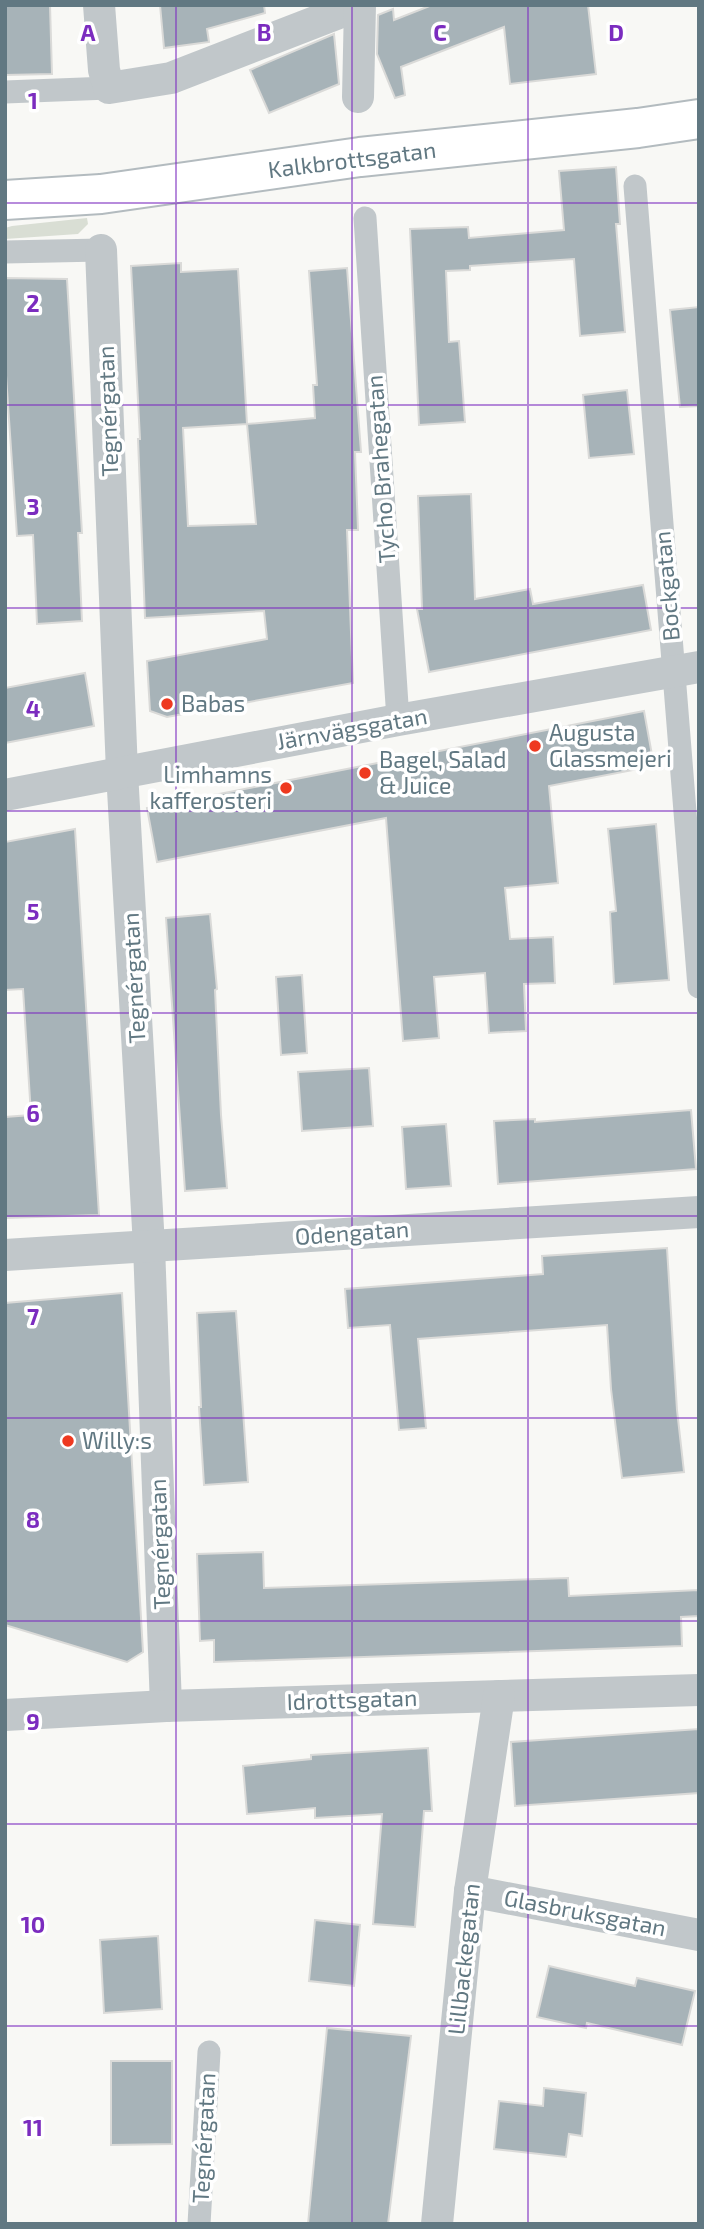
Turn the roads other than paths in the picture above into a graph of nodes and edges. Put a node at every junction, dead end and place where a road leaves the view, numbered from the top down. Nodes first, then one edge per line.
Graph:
1 (99, 5) edge
2 (359, 5) edge
3 (108, 88) junction
4 (5, 92) edge
5 (358, 97) dead end
6 (699, 119) edge
7 (635, 186) dead end
8 (5, 200) edge
9 (365, 218) dead end
10 (101, 250) joint
11 (5, 252) edge
12 (687, 669) edge
13 (398, 720) junction
14 (122, 772) junction
15 (5, 795) edge
16 (699, 987) edge
17 (699, 1212) edge
18 (149, 1246) junction
19 (5, 1255) edge
20 (699, 1690) edge
21 (499, 1696) junction
22 (166, 1706) junction
23 (5, 1715) edge
24 (470, 1891) junction
25 (699, 1935) edge
26 (209, 2052) dead end
27 (199, 2224) edge
28 (437, 2224) edge

1 - 3 street
2 - 3 street
2 - 5 street
3 - 4 street
6 - 8 main road, Kalkbrottsgatan
7 - 12 street, Bockgatan
9 - 13 street, Tycho Brahegatan
10 - 11 street
10 - 14 street, Tegnérgatan
12 - 13 street, Järnvägsgatan
12 - 16 street, Bockgatan
13 - 14 street, Järnvägsgatan
14 - 15 street, Järnvägsgatan
14 - 18 street, Tegnérgatan
17 - 18 street, Odengatan
18 - 19 street, Odengatan
18 - 22 street, Tegnérgatan
20 - 21 street, Idrottsgatan
21 - 22 street, Idrottsgatan
21 - 24 street, Lillbackegatan
22 - 23 street, Idrottsgatan
24 - 25 street, Glasbruksgatan
24 - 28 street, Lillbackegatan
26 - 27 street, Tegnérgatan

